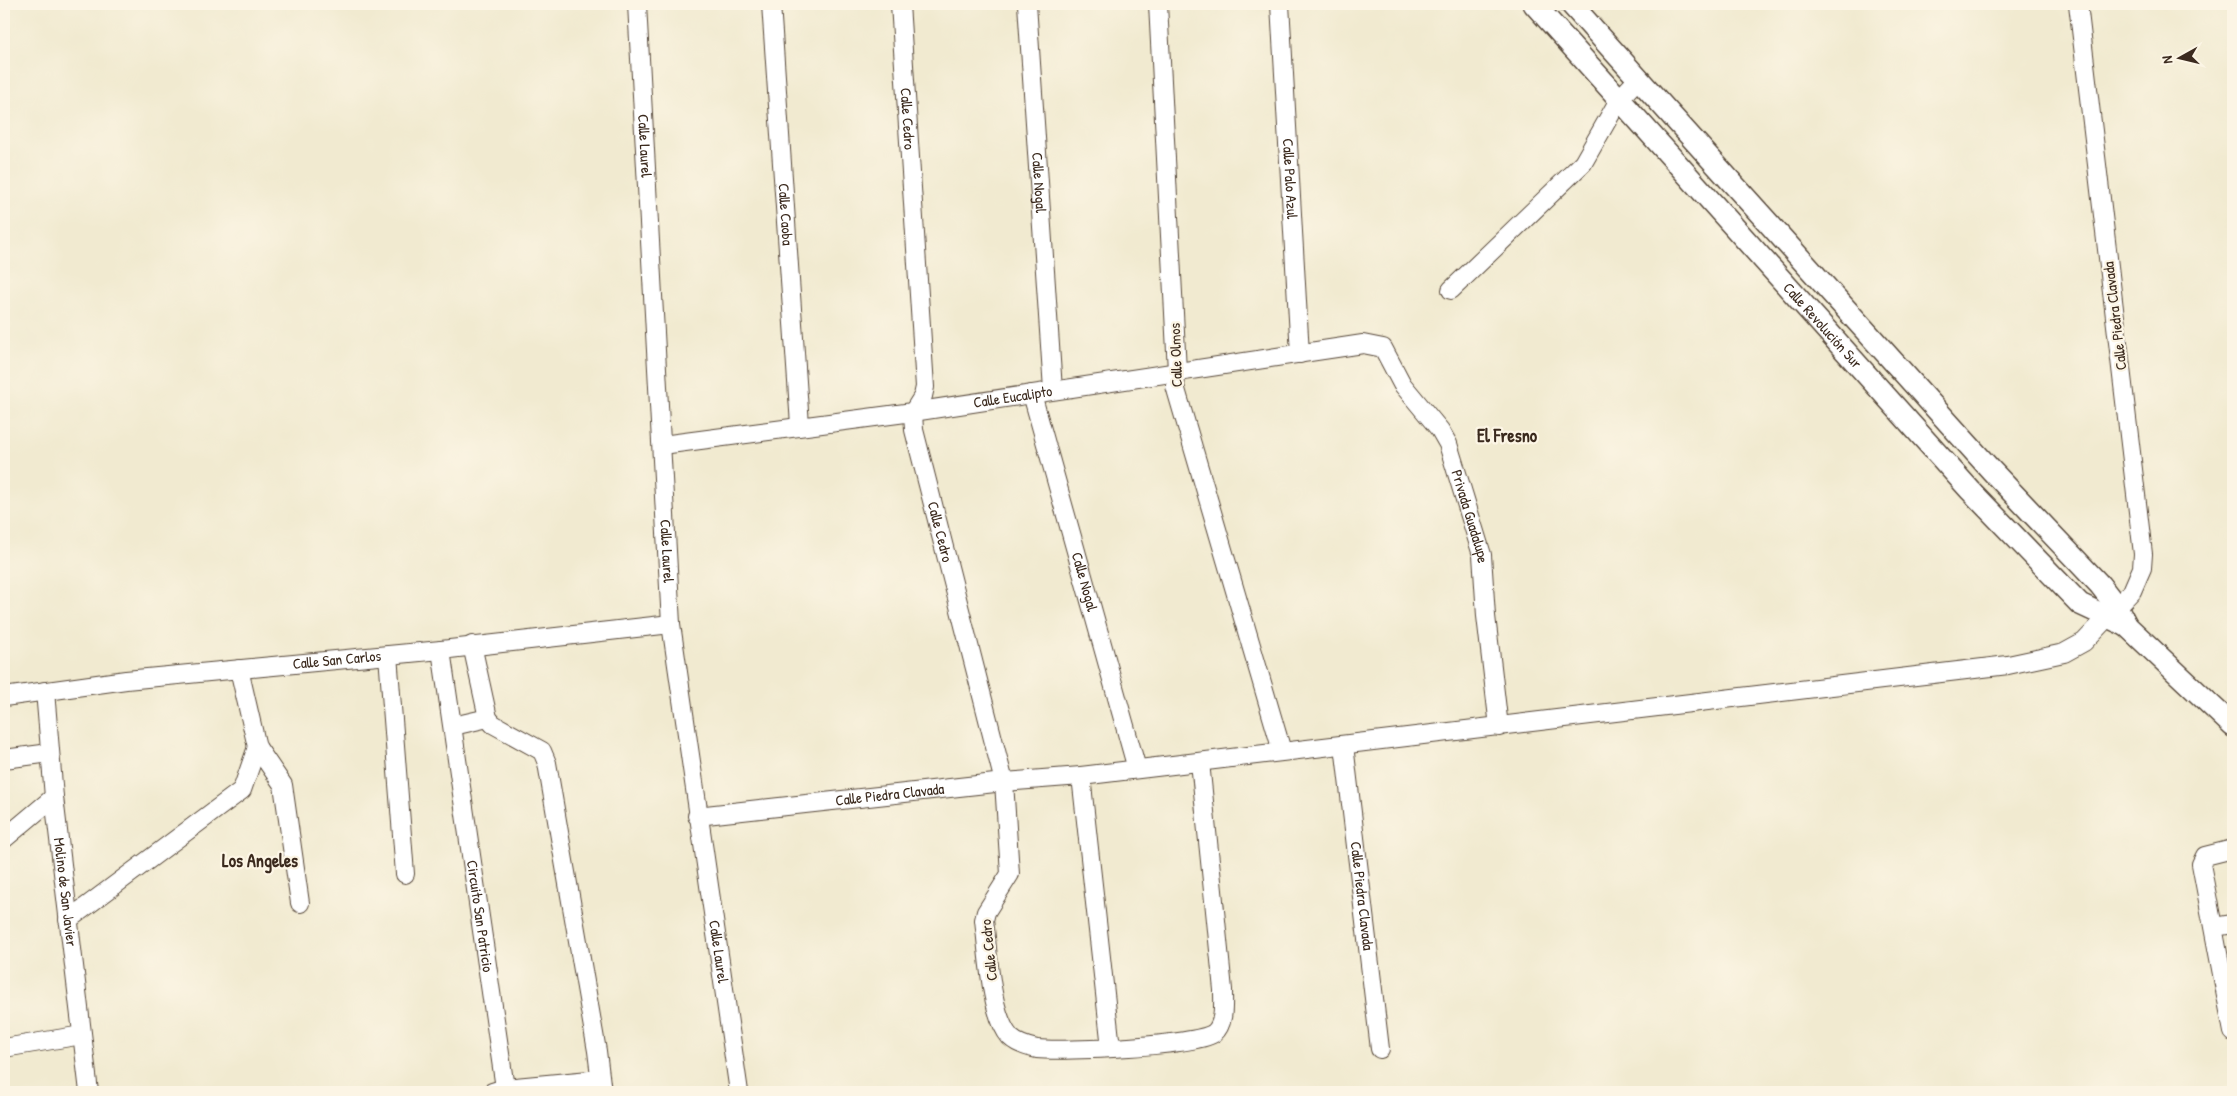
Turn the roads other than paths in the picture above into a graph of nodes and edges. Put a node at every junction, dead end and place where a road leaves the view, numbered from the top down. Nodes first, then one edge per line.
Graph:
1 (638, 4) edge
2 (772, 4) edge
3 (900, 4) edge
4 (1027, 4) edge
5 (1158, 4) edge
6 (1280, 4) edge
7 (1534, 4) edge
8 (1571, 4) edge
9 (2078, 4) edge
10 (1639, 78) junction
11 (1620, 98) junction
12 (1452, 290) dead end
13 (1864, 329) junction
14 (1363, 344) joint
15 (1843, 348) junction
16 (1300, 354) junction
17 (1177, 371) junction
18 (1053, 390) junction
19 (1032, 394) junction
20 (913, 412) junction
21 (800, 425) junction
22 (662, 445) junction
23 (1991, 470) junction
24 (1970, 490) junction
25 (2123, 623) junction
26 (671, 624) junction
27 (472, 645) junction
28 (441, 650) junction
29 (388, 655) junction
30 (239, 669) junction
31 (45, 692) junction
32 (4, 697) edge
33 (488, 718) junction
34 (453, 726) junction
35 (2233, 726) edge
36 (1499, 727) junction
37 (1344, 745) junction
38 (257, 746) junction
39 (1282, 751) junction
40 (50, 753) junction
41 (4, 759) edge
42 (1200, 762) junction
43 (1137, 769) junction
44 (1081, 776) junction
45 (1004, 782) junction
46 (54, 797) junction
47 (697, 816) junction
48 (4, 839) edge
49 (2233, 849) edge
50 (405, 874) dead end
51 (300, 903) dead end
52 (68, 920) junction
53 (2233, 924) edge
54 (2214, 927) junction
55 (2233, 1032) edge
56 (82, 1035) junction
57 (4, 1048) edge
58 (1111, 1048) junction
59 (1380, 1049) dead end
60 (601, 1086) edge
61 (498, 1090) edge
62 (89, 1092) edge
63 (739, 1092) edge

1 - 22 street, Calle Laurel
2 - 21 street, Calle Caoba
3 - 20 street, Calle Cedro
4 - 18 street, Calle Nogal
5 - 17 street, Calle Olmos
6 - 16 street, Calle Palo Azul
7 - 11 main road, Calle Revolución Sur
8 - 10 main road, Calle Revolución Sur
9 - 25 street, Calle Piedra Clavada
10 - 11 street
10 - 13 main road, Calle Revolución Sur
11 - 12 street
11 - 15 main road, Calle Revolución Sur
13 - 15 main road
13 - 23 main road, Calle Revolución Sur
14 - 16 street, Calle Eucalipto
14 - 36 street, Privada Guadalupe
15 - 24 main road, Calle Revolución Sur
16 - 17 street, Calle Eucalipto
17 - 18 street, Calle Eucalipto
17 - 39 street, Calle Olmos
18 - 19 street, Calle Eucalipto
19 - 20 street, Calle Eucalipto
19 - 43 street, Calle Nogal
20 - 21 street, Calle Eucalipto
20 - 45 street, Calle Cedro
21 - 22 street, Calle Eucalipto
22 - 26 street, Calle Laurel
23 - 24 main road
23 - 25 main road, Calle Revolución Sur
24 - 25 main road, Calle Revolución Sur
25 - 35 main road, Calle Revolución Sur
25 - 36 street, Calle Piedra Clavada
26 - 27 street, Calle San Carlos
26 - 47 street, Calle Laurel
27 - 28 street, Calle San Carlos
27 - 33 street
28 - 29 street, Calle San Carlos
28 - 34 street, Circuito San Patricio
29 - 30 street, Calle San Carlos
29 - 50 street
30 - 31 street, Calle San Carlos
30 - 38 street
31 - 32 street, Calle San Carlos
31 - 40 street, Molino de San Javier
33 - 34 street
33 - 60 street, Circuito San Patricio
34 - 61 street, Circuito San Patricio
36 - 37 street, Calle Piedra Clavada
37 - 39 street, Calle Piedra Clavada
37 - 59 street, Calle Piedra Clavada
38 - 51 street
38 - 52 street
39 - 42 street, Calle Piedra Clavada
40 - 41 street
40 - 46 street, Molino de San Javier
42 - 43 street, Calle Piedra Clavada
42 - 58 street
43 - 44 street, Calle Piedra Clavada
44 - 45 street, Calle Piedra Clavada
44 - 58 street
45 - 47 street, Calle Piedra Clavada
45 - 58 street, Calle Cedro
46 - 48 street
46 - 52 street, Molino de San Javier
47 - 63 street, Calle Laurel
49 - 54 street
52 - 56 street, Molino de San Javier
53 - 54 street
54 - 55 street
56 - 57 street
56 - 62 street, Molino de San Javier
60 - 61 street, Circuito San Patricio

